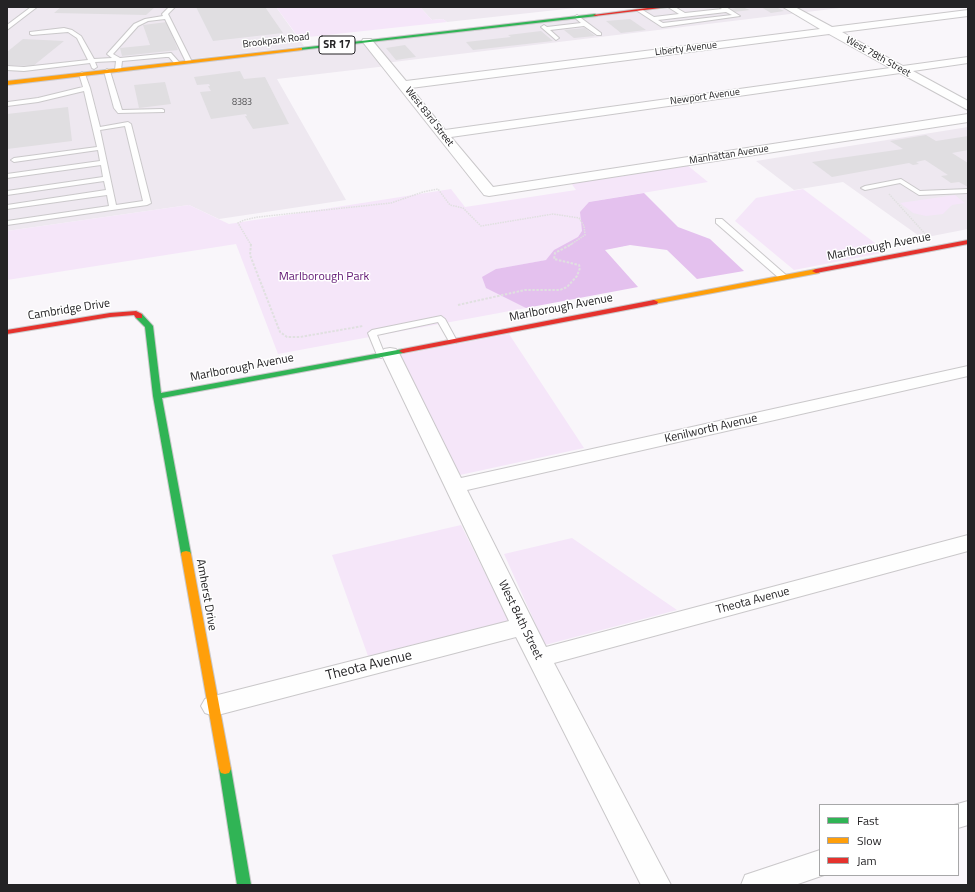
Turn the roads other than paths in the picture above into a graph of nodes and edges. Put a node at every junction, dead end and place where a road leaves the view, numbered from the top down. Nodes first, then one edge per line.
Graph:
1 (34, 7) edge
2 (172, 7) edge
3 (667, 7) edge
4 (671, 7) edge
5 (788, 7) edge
6 (724, 8) edge
7 (639, 10) junction
8 (968, 13) edge
9 (684, 15) junction
10 (166, 17) junction
11 (577, 17) junction
12 (652, 19) junction
13 (538, 22) junction
14 (586, 24) junction
15 (7, 28) edge
16 (546, 29) junction
17 (830, 30) junction
18 (32, 33) dead end
19 (598, 34) dead end
20 (556, 38) dead end
21 (367, 42) junction
22 (118, 59) junction
23 (968, 60) edge
24 (92, 61) junction
25 (189, 62) junction
26 (177, 63) junction
27 (7, 68) edge
28 (118, 70) junction
29 (901, 70) junction
30 (107, 71) junction
31 (96, 72) junction
32 (82, 74) junction
33 (7, 82) edge
34 (404, 85) junction
35 (87, 88) junction
36 (8, 104) dead end
37 (968, 106) edge
38 (162, 111) dead end
39 (968, 118) edge
40 (97, 129) junction
41 (442, 134) junction
42 (101, 148) junction
43 (14, 160) dead end
44 (104, 163) junction
45 (7, 176) edge
46 (107, 179) junction
47 (865, 188) dead end
48 (968, 191) edge
49 (110, 192) junction
50 (489, 192) joint
51 (7, 193) edge
52 (7, 207) edge
53 (113, 208) junction
54 (719, 221) dead end
55 (7, 223) edge
56 (968, 242) edge
57 (783, 277) junction
58 (136, 314) joint
59 (7, 332) edge
60 (453, 341) junction
61 (386, 354) junction
62 (968, 371) edge
63 (157, 396) junction
64 (454, 486) junction
65 (968, 543) edge
66 (523, 626) junction
67 (539, 658) junction
68 (214, 706) junction
69 (819, 863) edge
70 (244, 885) edge
71 (656, 885) edge
72 (756, 885) edge

1 - 15 lane
2 - 10 lane
3 - 7 street, Brookpark Road / SR 17
4 - 9 lane
5 - 17 street, West 78th Street
6 - 9 lane
6 - 12 lane
7 - 11 street, Brookpark Road / SR 17
7 - 12 lane
8 - 17 street, Liberty Avenue
9 - 12 lane
10 - 22 lane
10 - 25 lane
11 - 13 street, Brookpark Road / SR 17
11 - 14 lane
13 - 16 lane
13 - 21 street, Brookpark Road / SR 17
14 - 16 lane
14 - 19 lane
16 - 20 lane
17 - 29 street, West 78th Street
17 - 34 street, Liberty Avenue
18 - 24 lane
21 - 25 street, Brookpark Road / SR 17
21 - 34 street, West 83rd Street
22 - 24 lane
22 - 26 lane
22 - 28 lane
23 - 29 street, Newport Avenue
24 - 27 lane
24 - 31 lane
25 - 26 street, Brookpark Road / SR 17
26 - 28 street, Brookpark Road / SR 17
28 - 30 street, Brookpark Road / SR 17
29 - 37 street, West 78th Street
29 - 41 street, Newport Avenue
30 - 31 street, Brookpark Road / SR 17
30 - 38 lane
31 - 32 street, Brookpark Road / SR 17
32 - 33 street, Brookpark Road / SR 17
32 - 35 lane
34 - 41 street, West 83rd Street
35 - 36 lane
35 - 40 lane
39 - 50 street, Manhattan Avenue
40 - 42 lane
40 - 53 lane
41 - 50 street, West 83rd Street
42 - 43 lane
42 - 44 lane
44 - 45 lane
44 - 46 lane
46 - 49 lane
46 - 51 lane
47 - 48 lane
49 - 52 lane
49 - 53 lane
53 - 55 lane
54 - 57 lane
56 - 57 street, Marlborough Avenue
57 - 60 street, Marlborough Avenue
58 - 59 street, Cambridge Drive
58 - 63 street, Amherst Drive
60 - 61 street, Marlborough Avenue
60 - 61 lane
61 - 63 street, Marlborough Avenue
61 - 64 street, West 84th Street
62 - 64 street, Kenilworth Avenue
63 - 68 street, Amherst Drive
64 - 66 street, West 84th Street
65 - 67 street, Theota Avenue
66 - 67 street, West 84th Street
66 - 68 street, Theota Avenue
67 - 71 street, West 84th Street
68 - 70 street, Amherst Drive
69 - 72 street

